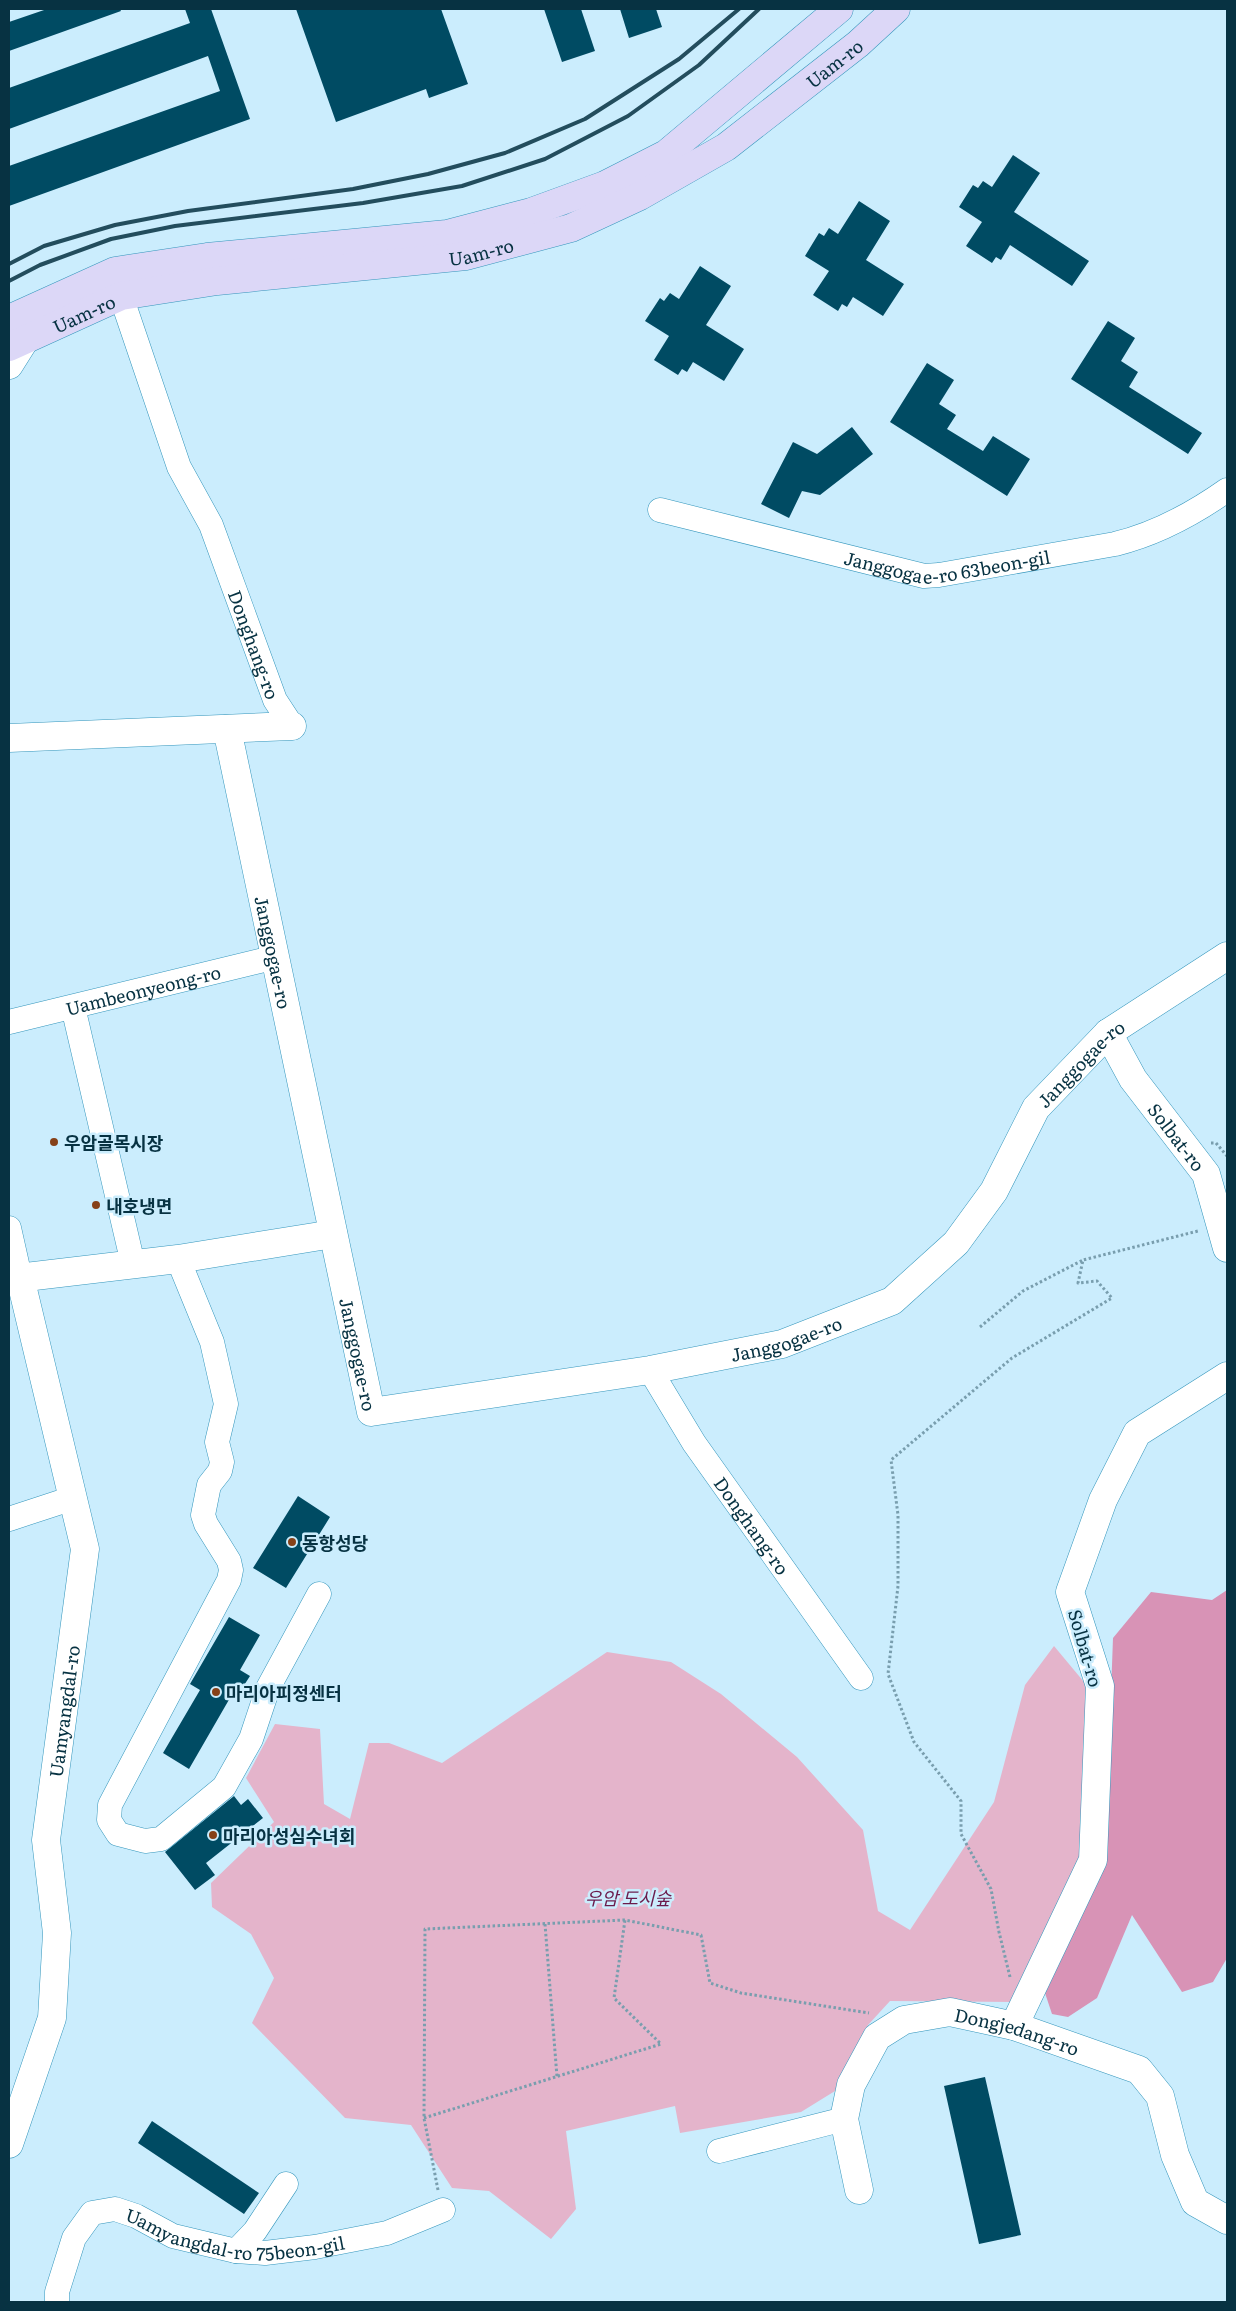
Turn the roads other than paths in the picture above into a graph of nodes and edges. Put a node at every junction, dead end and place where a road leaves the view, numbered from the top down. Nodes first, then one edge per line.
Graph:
1 (838, 9) edge
2 (896, 9) edge
3 (121, 296) junction
4 (15, 335) edge
5 (9, 365) edge
6 (1227, 490) edge
7 (660, 510) dead end
8 (292, 726) joint
9 (226, 729) junction
10 (9, 738) edge
11 (1227, 956) edge
12 (276, 957) junction
13 (73, 1007) junction
14 (9, 1022) edge
15 (1108, 1033) junction
16 (9, 1228) edge
17 (333, 1234) junction
18 (1224, 1236) edge
19 (178, 1259) junction
20 (133, 1264) junction
21 (15, 1278) edge
22 (650, 1370) junction
23 (1227, 1376) edge
24 (74, 1498) junction
25 (9, 1518) edge
26 (319, 1594) dead end
27 (861, 1678) dead end
28 (1014, 2026) junction
29 (844, 2118) junction
30 (9, 2144) edge
31 (719, 2150) dead end
32 (286, 2184) dead end
33 (859, 2190) dead end
34 (442, 2210) road end
35 (1227, 2220) edge
36 (236, 2251) junction
37 (57, 2302) edge

1 - 4 main road, Uam-ro
2 - 3 main road, Uam-ro
3 - 4 main road, Uam-ro
3 - 8 street, Donghang-ro
4 - 5 street
6 - 7 street, Janggogae-ro 63beon-gil
8 - 9 street, Donghang-ro
9 - 10 street, Donghang-ro
9 - 12 street, Janggogae-ro
11 - 15 street, Janggogae-ro
12 - 13 street, Uambeonyeong-ro
12 - 17 street, Janggogae-ro
13 - 14 street, Uambeonyeong-ro
13 - 20 street
15 - 18 street, Solbat-ro
15 - 22 street, Janggogae-ro
16 - 21 street
17 - 19 street
17 - 22 street, Janggogae-ro
19 - 20 street
19 - 26 street
20 - 21 street
21 - 24 street, Uamyangdal-ro
22 - 27 street, Donghang-ro
23 - 28 street, Solbat-ro
24 - 25 street
24 - 30 street, Uamyangdal-ro
28 - 29 street, Dongjedang-ro
28 - 35 street, Dongjedang-ro
29 - 31 street
29 - 33 street, Dongjedang-ro
32 - 36 street
34 - 36 street, Uamyangdal-ro 75beon-gil
36 - 37 street, Uamyangdal-ro 75beon-gil

